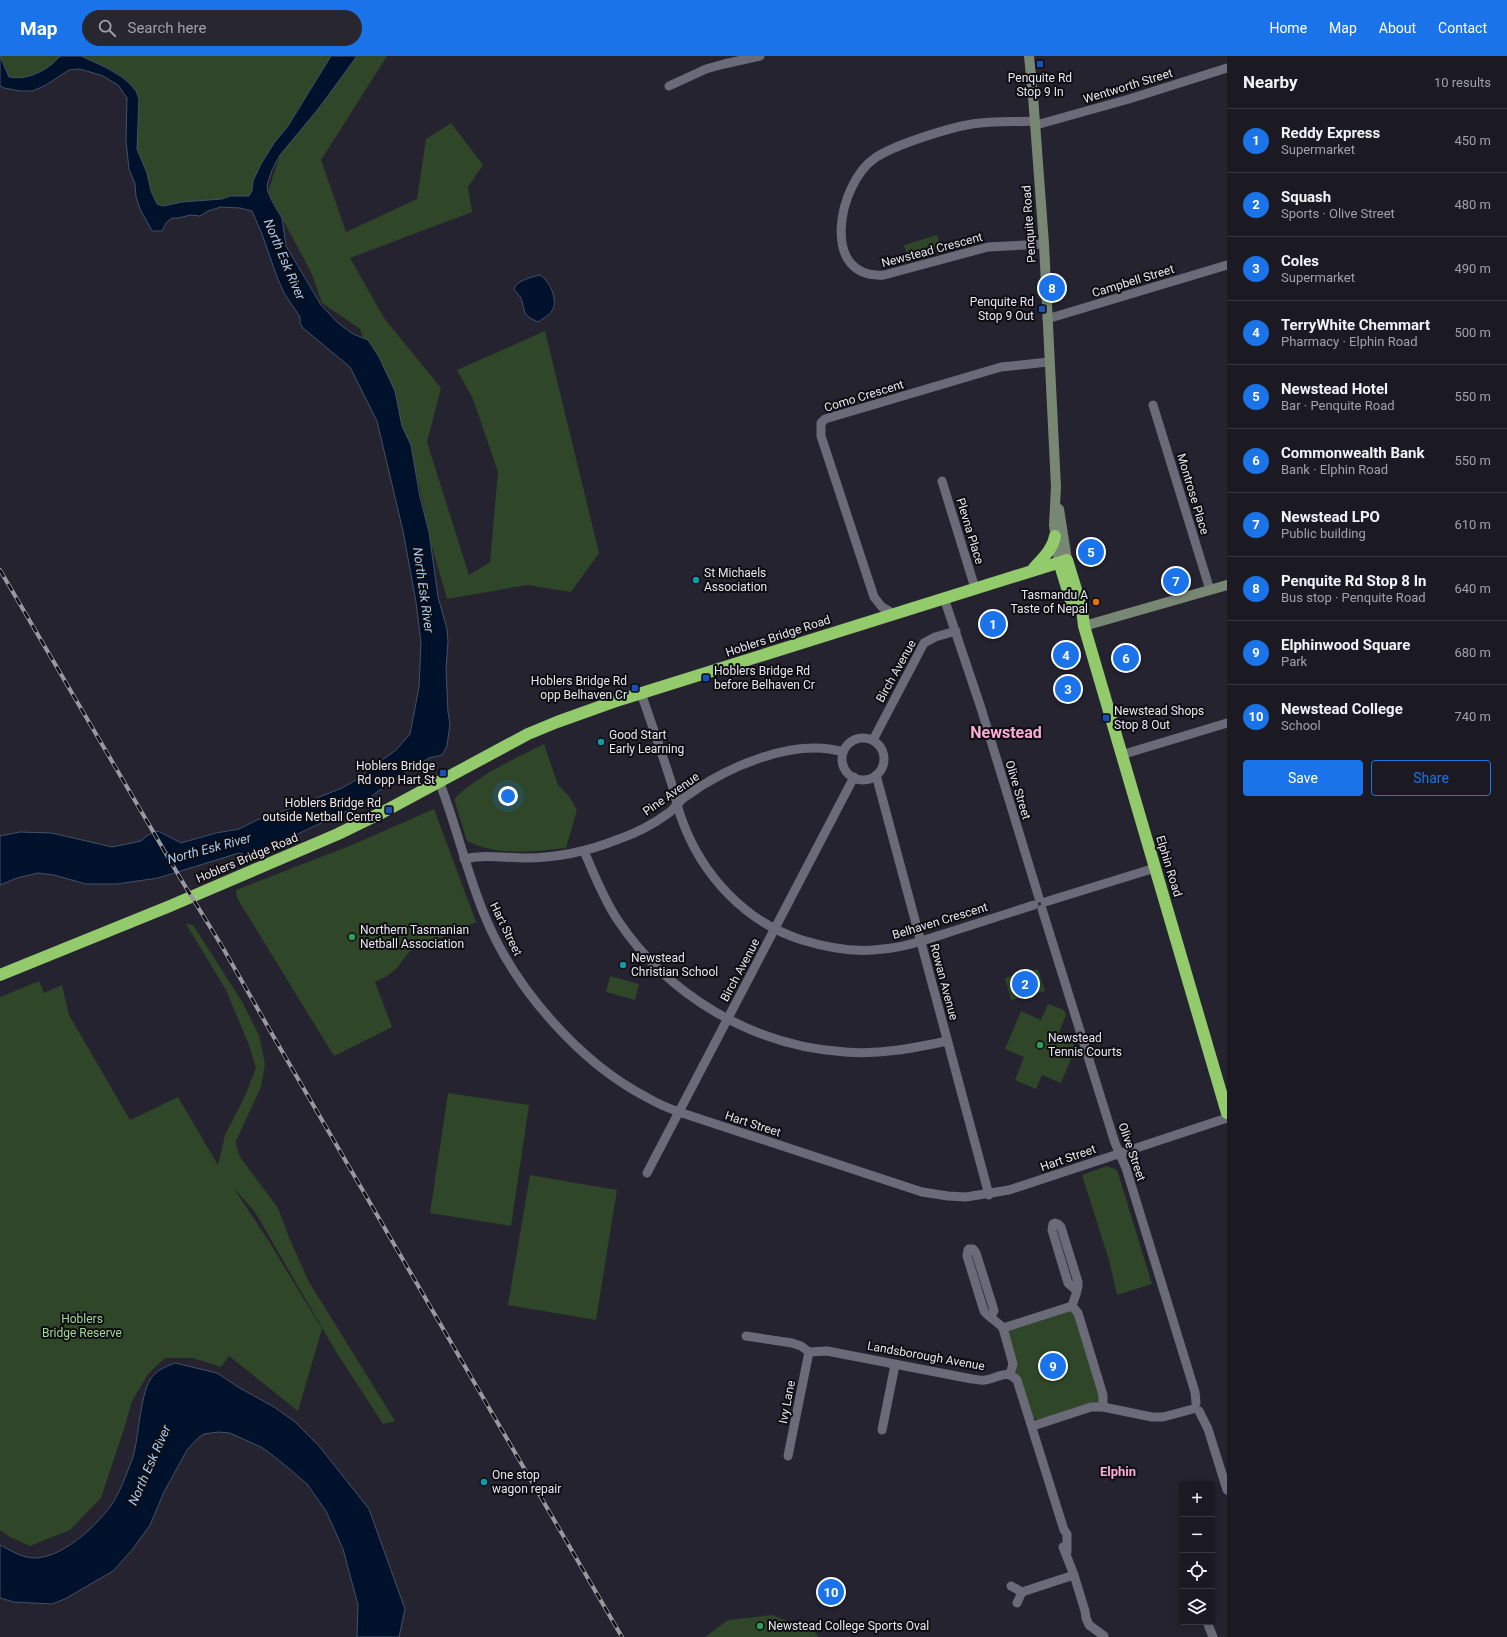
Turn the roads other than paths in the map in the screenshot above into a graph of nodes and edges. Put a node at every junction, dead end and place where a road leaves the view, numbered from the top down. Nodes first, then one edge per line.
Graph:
1 (760, 56) edge
2 (1029, 56) edge
3 (723, 60) edge
4 (1227, 68) edge
5 (669, 86) dead end
6 (1036, 123) junction
7 (1044, 244) junction
8 (1227, 265) edge
9 (1046, 319) junction
10 (1048, 362) junction
11 (1153, 405) dead end
12 (942, 481) dead end
13 (1056, 487) junction
14 (1055, 536) junction
15 (1063, 561) junction
16 (1032, 570) junction
17 (1227, 585) edge
18 (975, 588) junction
19 (1210, 590) junction
20 (944, 598) junction
21 (894, 614) junction
22 (1084, 626) junction
23 (956, 631) junction
24 (642, 693) junction
25 (1227, 723) edge
26 (872, 740) junction
27 (843, 752) junction
28 (1121, 755) junction
29 (876, 775) junction
30 (854, 777) junction
31 (439, 781) junction
32 (677, 804) junction
33 (584, 851) junction
34 (464, 859) junction
35 (1155, 868) junction
36 (1040, 904) junction
37 (776, 928) junction
38 (921, 941) junction
39 (1, 975) edge
40 (727, 1019) junction
41 (947, 1041) junction
42 (679, 1112) junction
43 (1227, 1113) edge
44 (1227, 1118) edge
45 (1120, 1154) junction
46 (647, 1173) dead end
47 (989, 1194) junction
48 (1076, 1290) junction
49 (1072, 1306) junction
50 (991, 1316) junction
51 (1003, 1328) junction
52 (746, 1336) dead end
53 (809, 1352) junction
54 (895, 1365) junction
55 (1010, 1374) junction
56 (1103, 1407) junction
57 (1196, 1408) junction
58 (1033, 1426) junction
59 (882, 1430) dead end
60 (788, 1456) dead end
61 (1227, 1490) edge
62 (1074, 1575) junction
63 (1011, 1586) dead end
64 (1022, 1592) junction
65 (1017, 1603) dead end
66 (1208, 1625) edge
67 (1104, 1636) edge
68 (1213, 1637) edge

1 - 3 street
2 - 6 street, Penquite Road
3 - 5 street
4 - 6 street, Wentworth Street
6 - 7 street, Penquite Road
6 - 7 street, Newstead Crescent
7 - 9 street, Penquite Road
8 - 9 street, Campbell Street
9 - 10 street, Penquite Road
10 - 13 street, Penquite Road
10 - 21 street, Como Crescent
11 - 19 street, Montrose Place
12 - 18 street, Plevna Place
13 - 14 street, Penquite Road
13 - 15 street, Penquite Road
14 - 15 street, Penquite Road
14 - 16 highway
15 - 16 highway, Hoblers Bridge Road
15 - 22 highway, Elphin Road
16 - 18 highway, Hoblers Bridge Road
17 - 19 street
18 - 20 highway, Hoblers Bridge Road
19 - 22 street
20 - 21 highway, Hoblers Bridge Road
20 - 23 street, Olive Street
21 - 24 highway, Hoblers Bridge Road
22 - 28 highway, Elphin Road
23 - 26 street, Birch Avenue
23 - 36 street, Olive Street
24 - 31 highway, Hoblers Bridge Road
24 - 32 street, Belhaven Crescent
25 - 28 street
26 - 27 street
26 - 29 street
27 - 30 street
27 - 32 street, Pine Avenue
28 - 35 highway, Elphin Road
29 - 30 street
29 - 38 street, Rowan Avenue
30 - 37 street, Birch Avenue
31 - 34 street, Hart Street
31 - 39 highway, Hoblers Bridge Road
32 - 33 street, Pine Avenue
32 - 37 street, Belhaven Crescent
33 - 34 street, Pine Avenue
33 - 40 street
34 - 42 street, Hart Street
35 - 36 street, Belhaven Crescent
35 - 43 highway, Elphin Road
36 - 38 street, Belhaven Crescent
36 - 45 street, Olive Street
37 - 38 street, Belhaven Crescent
37 - 40 street, Birch Avenue
38 - 41 street, Rowan Avenue
40 - 41 street
40 - 42 street, Birch Avenue
41 - 47 street, Rowan Avenue
42 - 46 street, Birch Avenue
42 - 47 street, Hart Street
44 - 45 street, Hart Street
45 - 47 street, Hart Street
45 - 57 street, Olive Street
48 - 48 street
48 - 49 street
49 - 51 street
49 - 56 street
50 - 50 street
50 - 51 street
51 - 55 street
52 - 53 street, Landsborough Avenue
53 - 54 street, Landsborough Avenue
53 - 60 street, Ivy Lane
54 - 55 street, Landsborough Avenue
54 - 59 street
55 - 58 street
56 - 57 street
56 - 58 street
57 - 61 street, Olive Street
58 - 62 street
62 - 64 street
62 - 67 street
63 - 64 street
64 - 65 street
66 - 68 street

